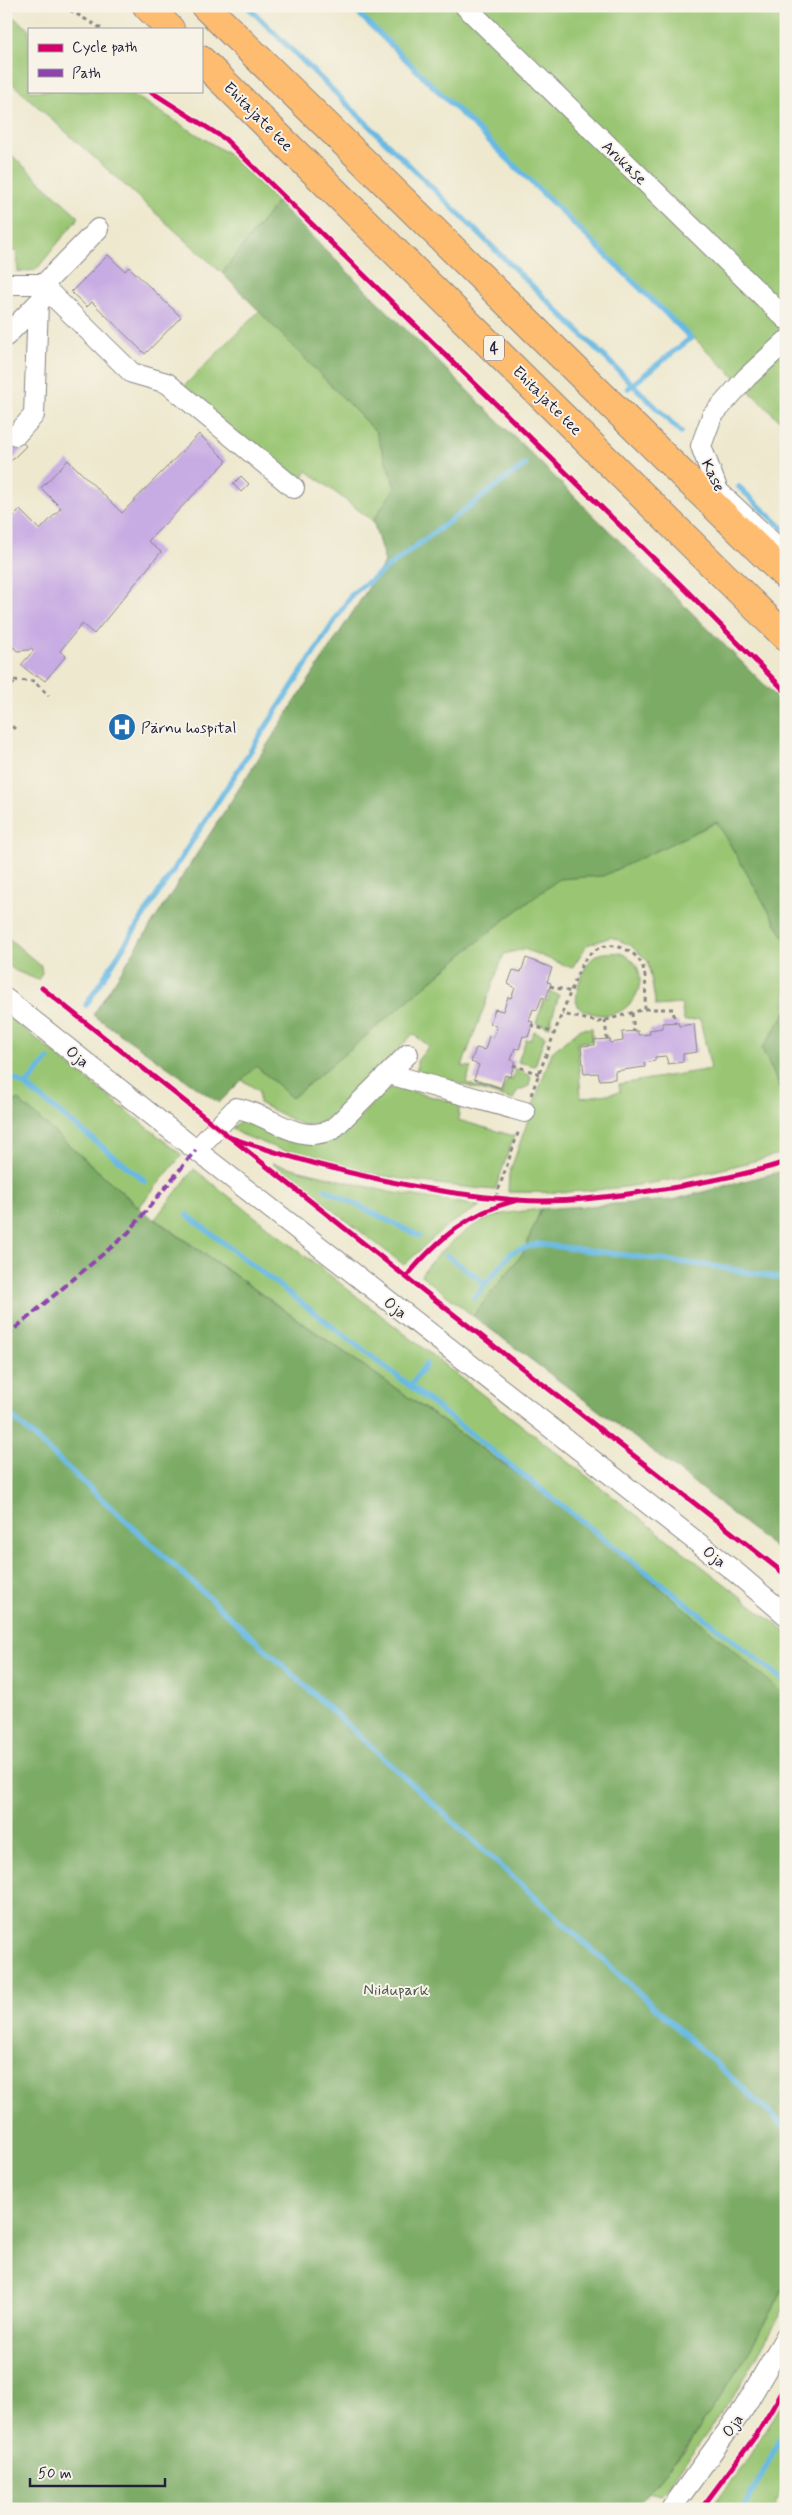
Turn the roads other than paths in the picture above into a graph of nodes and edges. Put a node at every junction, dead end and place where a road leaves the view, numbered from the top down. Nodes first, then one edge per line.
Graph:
1 (147, 6) edge
2 (205, 6) edge
3 (465, 6) edge
4 (169, 28) edge
5 (202, 61) edge
6 (98, 228) dead end
7 (6, 284) edge
8 (44, 293) junction
9 (786, 319) edge
10 (6, 336) edge
11 (786, 342) edge
12 (16, 435) dead end
13 (294, 488) dead end
14 (786, 555) edge
15 (786, 576) edge
16 (786, 637) edge
17 (6, 999) edge
18 (408, 1054) dead end
19 (388, 1074) junction
20 (525, 1112) road end
21 (196, 1150) junction
22 (786, 1615) edge
23 (786, 2336) edge
24 (670, 2509) edge

1 - 4 highway
2 - 15 highway
3 - 9 street, Arukase
5 - 16 highway, Ehitajate tee / 4
6 - 8 street
7 - 8 street
8 - 10 street
8 - 12 street
8 - 13 street
11 - 14 street, Kase
17 - 21 street, Oja
18 - 19 street
19 - 20 street
19 - 21 street
21 - 22 street, Oja
23 - 24 street, Oja

